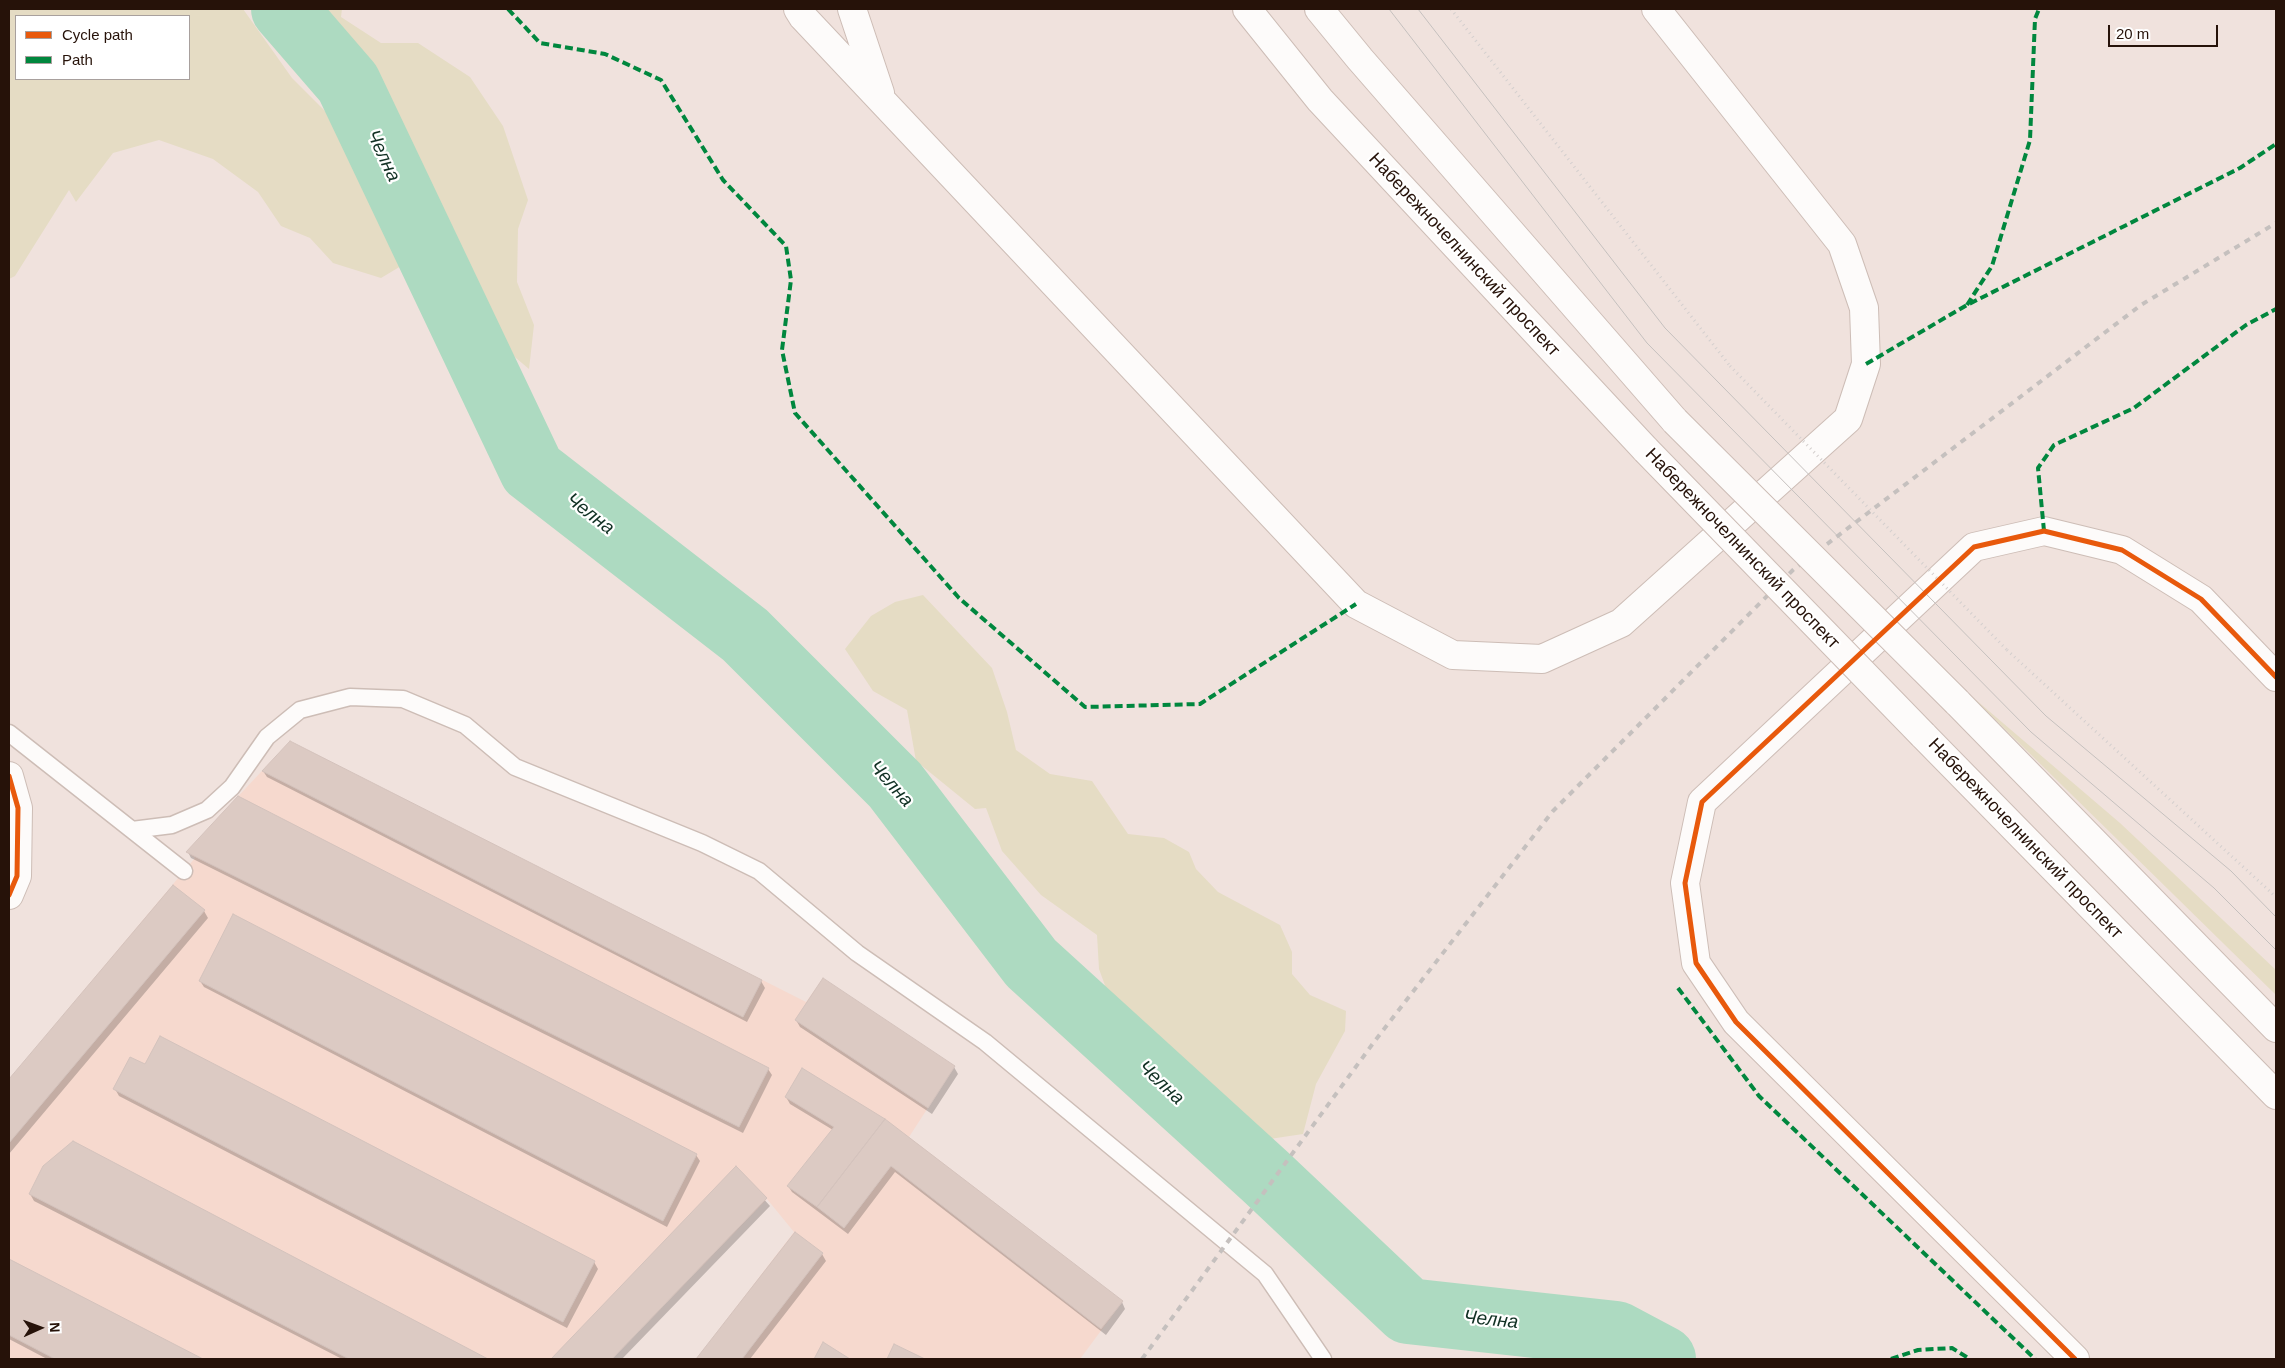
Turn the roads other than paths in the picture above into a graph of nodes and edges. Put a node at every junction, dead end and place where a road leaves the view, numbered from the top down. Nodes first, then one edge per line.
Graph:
1 (798, 9) edge
2 (852, 9) edge
3 (1247, 9) edge
4 (1319, 9) edge
5 (1656, 9) edge
6 (882, 99) junction
7 (2276, 677) edge
8 (9, 733) edge
9 (9, 776) edge
10 (132, 830) junction
11 (184, 871) dead end
12 (9, 895) edge
13 (2276, 1028) edge
14 (2276, 1095) edge
15 (1323, 1359) edge
16 (2075, 1359) edge

1 - 6 main road
2 - 6 main road
3 - 14 main road, Набережночелнинский проспект, bridge
4 - 13 main road, bridge
5 - 6 main road
7 - 16 main road
8 - 10 lane
9 - 12 main road
10 - 11 lane
10 - 15 lane

